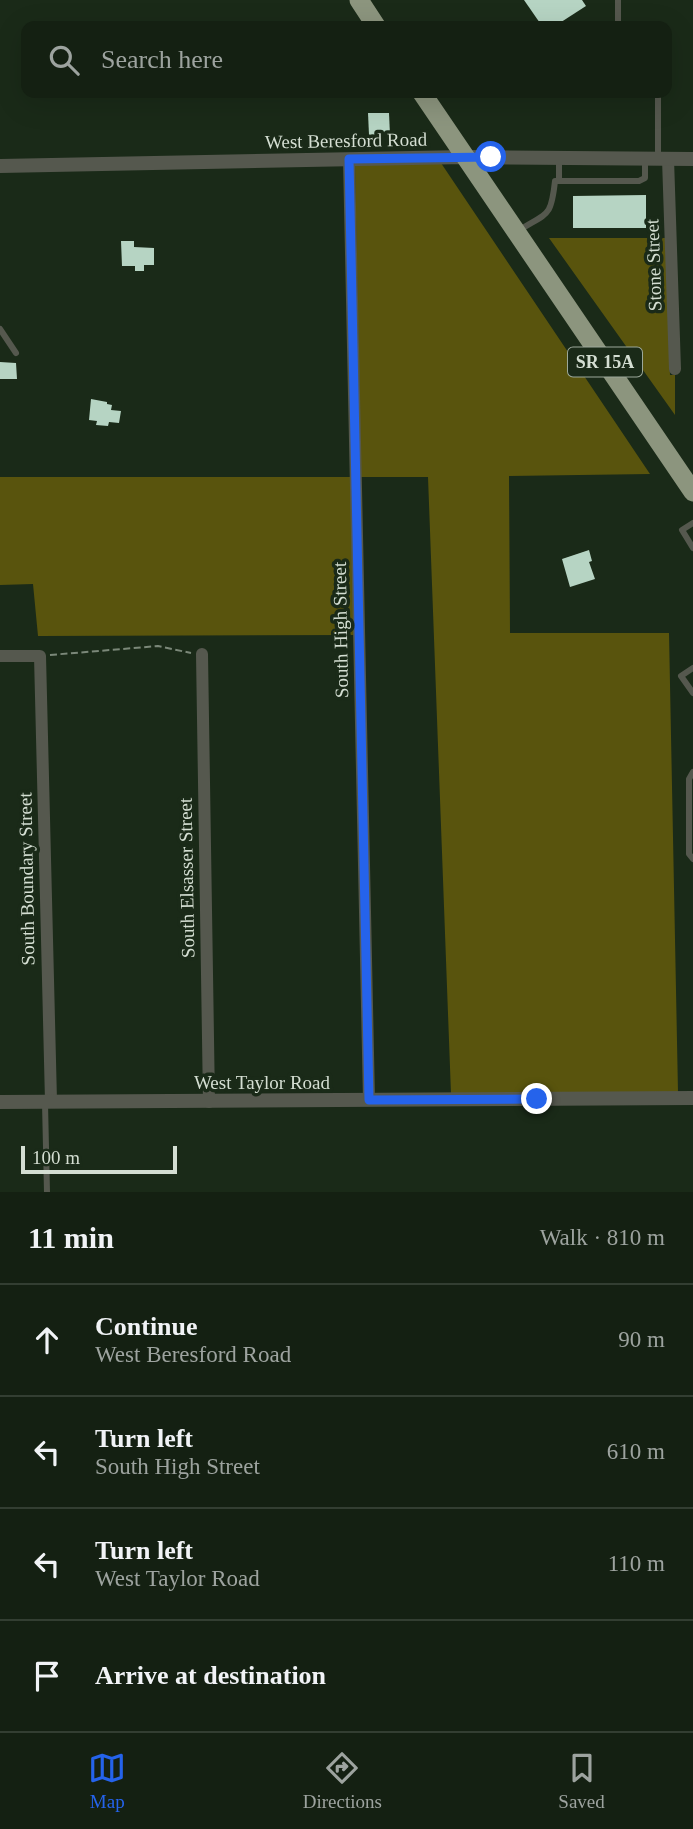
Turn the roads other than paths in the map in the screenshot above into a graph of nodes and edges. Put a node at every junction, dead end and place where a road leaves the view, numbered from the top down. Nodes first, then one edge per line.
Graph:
1 (359, 0) edge
2 (618, 0) edge
3 (373, 21) edge
4 (618, 21) edge
5 (425, 98) edge
6 (658, 98) edge
7 (465, 157) junction
8 (559, 158) junction
9 (349, 159) junction
10 (657, 159) junction
11 (693, 159) edge
12 (0, 166) edge
13 (559, 181) junction
14 (516, 232) junction
15 (0, 329) edge
16 (16, 353) dead end
17 (675, 369) dead end
18 (690, 483) edge
19 (693, 523) edge
20 (693, 548) edge
21 (202, 654) road end
22 (0, 656) edge
23 (693, 668) edge
24 (693, 694) edge
25 (693, 772) edge
26 (691, 812) edge
27 (693, 859) edge
28 (693, 1098) edge
29 (369, 1100) junction
30 (48, 1101) junction
31 (0, 1102) edge
32 (209, 1102) junction
33 (47, 1192) edge

1 - 3 highway
2 - 4 lane
5 - 7 highway, SR 15A
6 - 10 lane
7 - 8 street, West Beresford Road
7 - 9 street, West Beresford Road
7 - 14 highway, SR 15A
8 - 10 street, West Beresford Road
8 - 13 lane
9 - 12 street, West Beresford Road
9 - 29 street, South High Street
10 - 11 street, West Beresford Road
10 - 13 lane
10 - 17 street, Stone Street
13 - 14 lane
14 - 18 highway, SR 15A
15 - 16 lane
19 - 20 lane
21 - 32 street, South Elsasser Street
22 - 30 street, South Boundary Street
23 - 24 lane
25 - 26 lane
26 - 27 lane
28 - 29 street, West Taylor Road
29 - 32 street, West Taylor Road
30 - 31 street, West Taylor Road
30 - 32 street, West Taylor Road
30 - 33 lane

